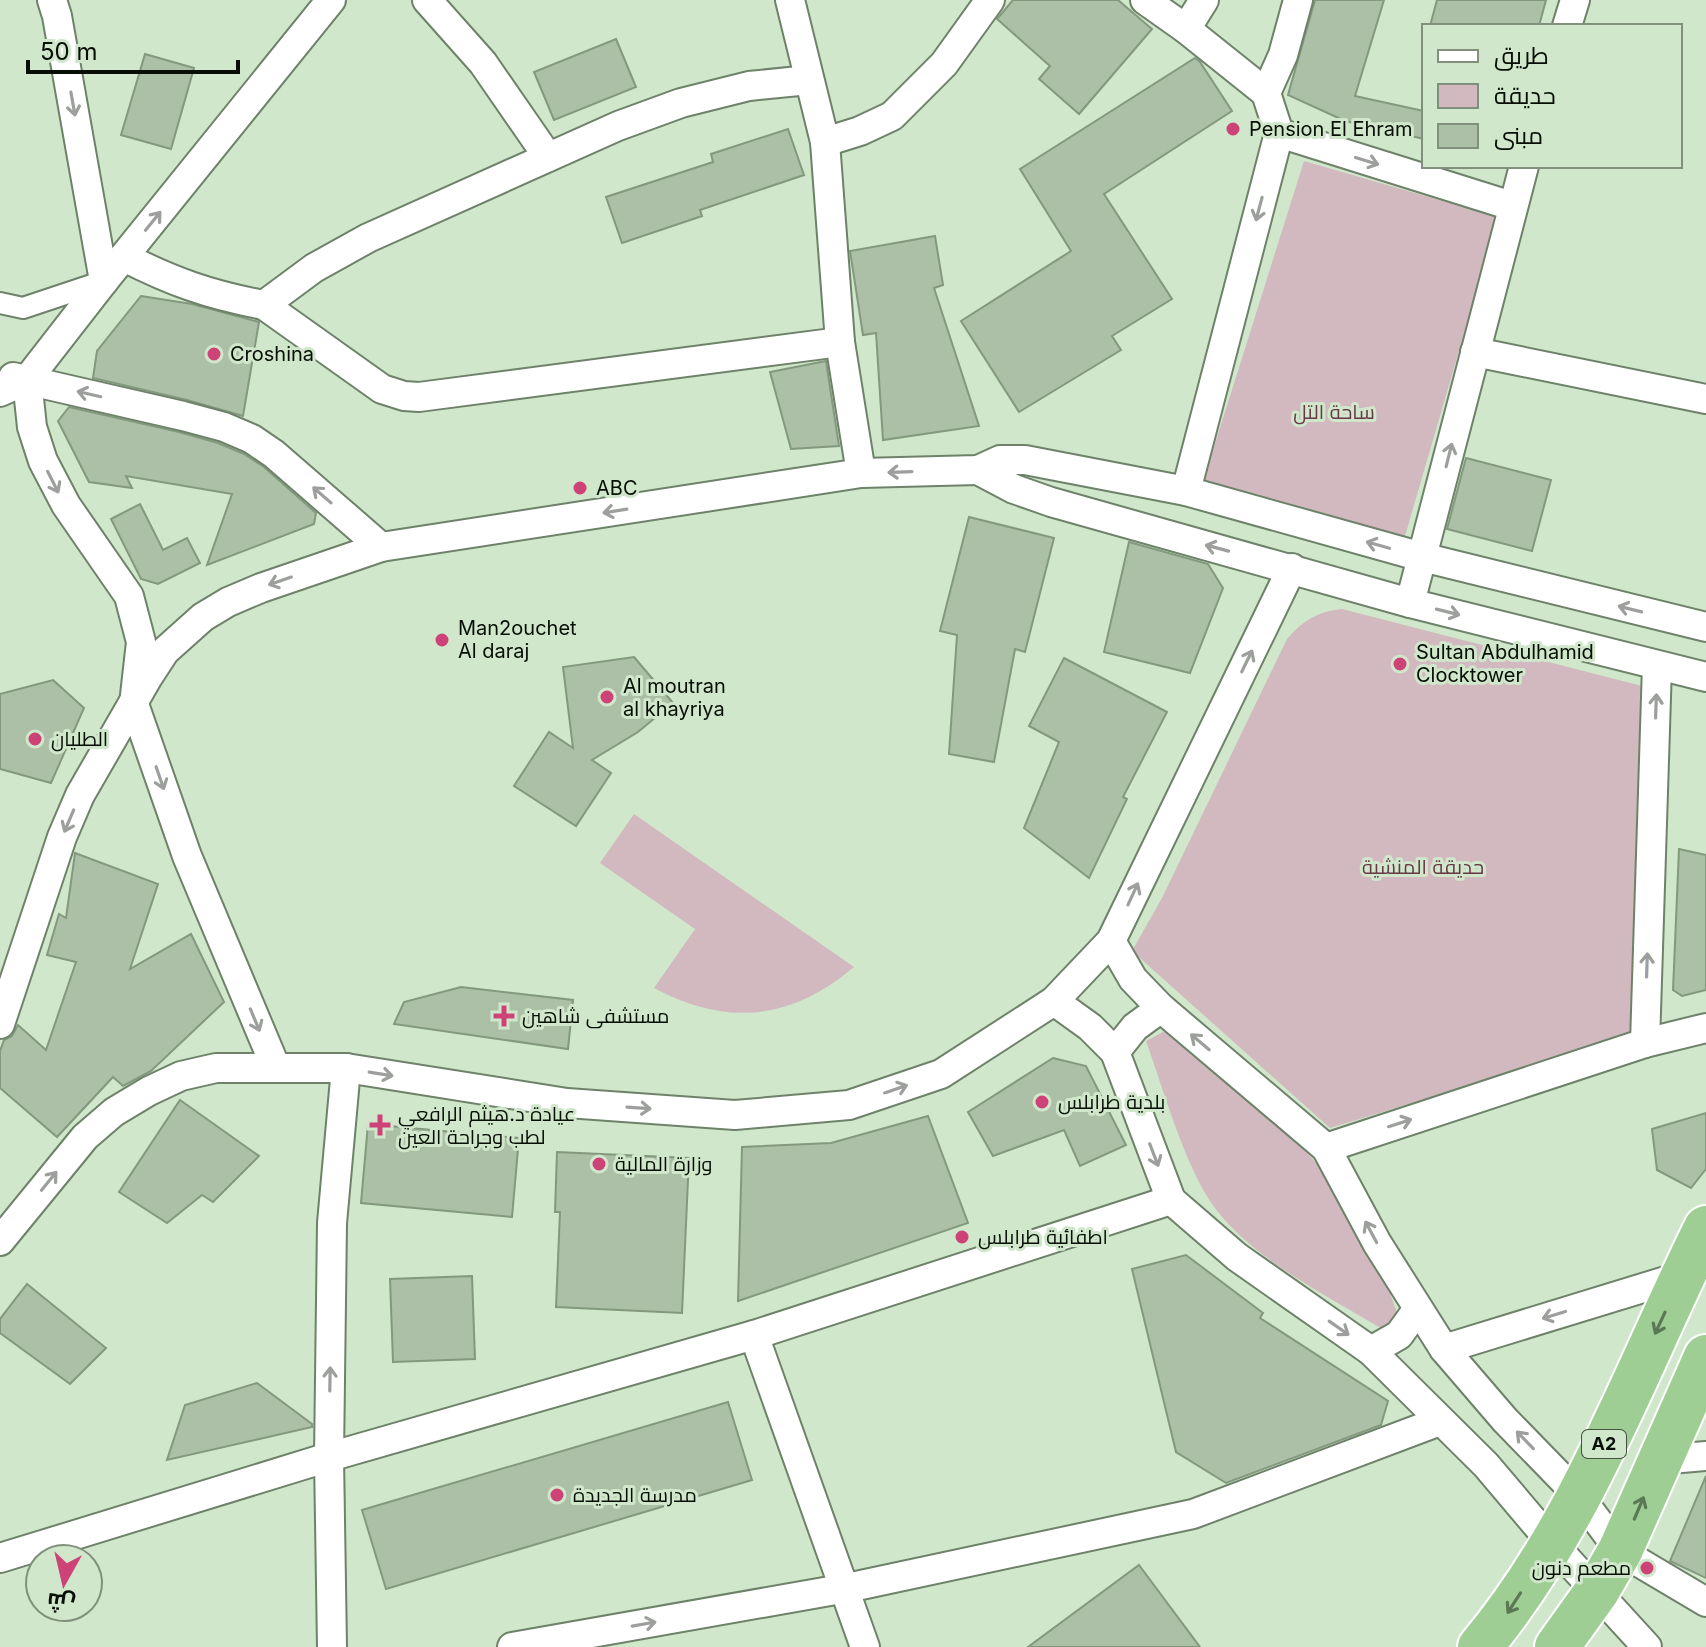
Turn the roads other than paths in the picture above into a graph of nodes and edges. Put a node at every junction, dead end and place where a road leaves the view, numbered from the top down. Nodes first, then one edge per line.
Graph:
1 (52, 0) edge
2 (331, 0) edge
3 (427, 0) edge
4 (790, 0) edge
5 (990, 0) edge
6 (1145, 0) edge
7 (1204, 0) edge
8 (1298, 0) edge
9 (1575, 0) edge
10 (1568, 24) edge
11 (1186, 29) junction
12 (809, 80) junction
13 (1266, 93) junction
14 (1279, 133) junction
15 (825, 142) junction
16 (548, 157) junction
17 (1523, 168) edge
18 (1512, 206) junction
19 (124, 257) junction
20 (104, 281) junction
21 (0, 303) edge
22 (264, 305) junction
23 (840, 342) junction
24 (1475, 352) junction
25 (14, 377) edge
26 (0, 392) edge
27 (1706, 399) edge
28 (978, 470) junction
29 (861, 473) junction
30 (1186, 491) junction
31 (381, 547) junction
32 (1422, 557) junction
33 (1292, 568) junction
34 (1410, 603) junction
35 (1706, 627) edge
36 (1657, 666) junction
37 (1706, 677) edge
38 (134, 704) junction
39 (1111, 941) junction
40 (10, 963) edge
41 (1054, 1001) junction
42 (1161, 1008) junction
43 (0, 1024) edge
44 (1706, 1028) edge
45 (1645, 1043) junction
46 (1115, 1052) junction
47 (276, 1068) junction
48 (346, 1068) junction
49 (1326, 1148) junction
50 (1171, 1200) junction
51 (1706, 1228) edge
52 (0, 1241) edge
53 (1682, 1276) junction
54 (1417, 1310) junction
55 (754, 1335) junction
56 (1444, 1349) junction
57 (1371, 1351) junction
58 (1706, 1357) edge
59 (1440, 1421) junction
60 (1706, 1456) edge
61 (329, 1457) junction
62 (1659, 1460) junction
63 (1579, 1496) junction
64 (1552, 1543) junction
65 (1620, 1551) junction
66 (0, 1558) edge
67 (847, 1588) junction
68 (1597, 1591) junction
69 (1706, 1602) edge
70 (596, 1640) edge
71 (332, 1647) edge
72 (512, 1647) edge
73 (865, 1647) edge
74 (1480, 1647) edge
75 (1557, 1647) edge
76 (1647, 1647) edge

1 -> 20 street
19 -> 2 street
3 - 16 street
4 - 12 street
5 - 15 street
6 - 11 street
7 - 11 street
8 - 13 street
9 - 10 street
11 - 13 street
12 - 15 street
12 - 16 street
13 - 14 street
14 -> 18 street
14 -> 30 street
15 - 23 street
16 - 22 street
17 - 18 street
18 - 24 street
19 - 20 street
19 - 22 street
20 - 21 street
20 - 25 street
22 - 23 street
23 - 29 street
24 - 27 street
32 -> 24 street
25 - 26 street
31 -> 25 street
25 -> 38 street
28 -> 29 street
28 - 30 street
33 -> 28 street
29 -> 31 street
32 -> 30 street
31 -> 38 street
32 - 34 street
35 -> 32 street
33 - 34 street
39 -> 33 street
34 -> 36 street
36 - 37 street
45 -> 36 street
38 -> 40 street
38 -> 47 street
39 - 41 street
39 - 42 street
40 - 43 street
41 - 46 street
48 -> 41 street
42 - 46 street
49 -> 42 street
44 - 45 street
49 -> 45 street
46 -> 50 street
47 - 48 street
52 -> 47 street
61 -> 48 street
54 -> 49 street
50 - 55 street
50 -> 57 street
51 - 53 highway, A2
53 -> 56 street
53 -> 63 highway, A2
54 - 56 street
54 - 57 street
55 - 61 street
55 - 67 street
63 -> 56 street
57 - 59 street
58 - 62 highway
59 - 64 street
59 - 67 street
60 - 62 street
61 - 66 street
61 - 71 street
65 -> 62 highway
63 - 64 highway, A2
63 - 65 street
64 - 68 street
64 -> 74 highway, A2
65 - 68 highway
65 - 69 street
70 -> 67 street
67 - 73 street
68 - 75 highway
68 - 76 street
70 - 72 street

